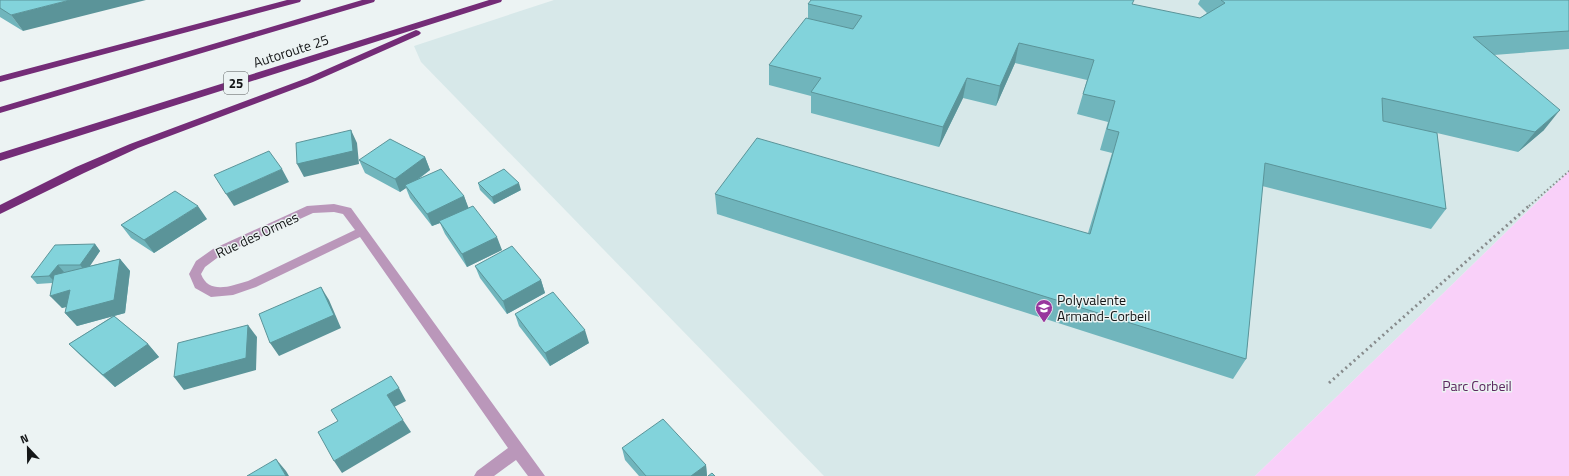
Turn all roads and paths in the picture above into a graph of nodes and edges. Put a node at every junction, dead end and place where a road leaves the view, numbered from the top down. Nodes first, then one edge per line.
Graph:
1 (297, 0) edge
2 (371, 0) edge
3 (498, 0) edge
4 (471, 9) junction
5 (0, 79) edge
6 (0, 110) edge
7 (0, 157) edge
8 (1569, 171) edge
9 (0, 210) edge
10 (362, 230) junction
11 (1329, 383) dead end
12 (518, 450) junction
13 (482, 476) edge
14 (537, 476) edge

1 - 5 highway
2 - 6 highway, Autoroute 25
3 - 4 highway, Autoroute 25 / 25
4 - 7 highway, Autoroute 25 / 25
4 - 9 highway
8 - 11 path
10 - 10 street, Rue des Ormes
10 - 12 street, Rue des Ormes
12 - 13 street
12 - 14 street, Rue des Ormes

